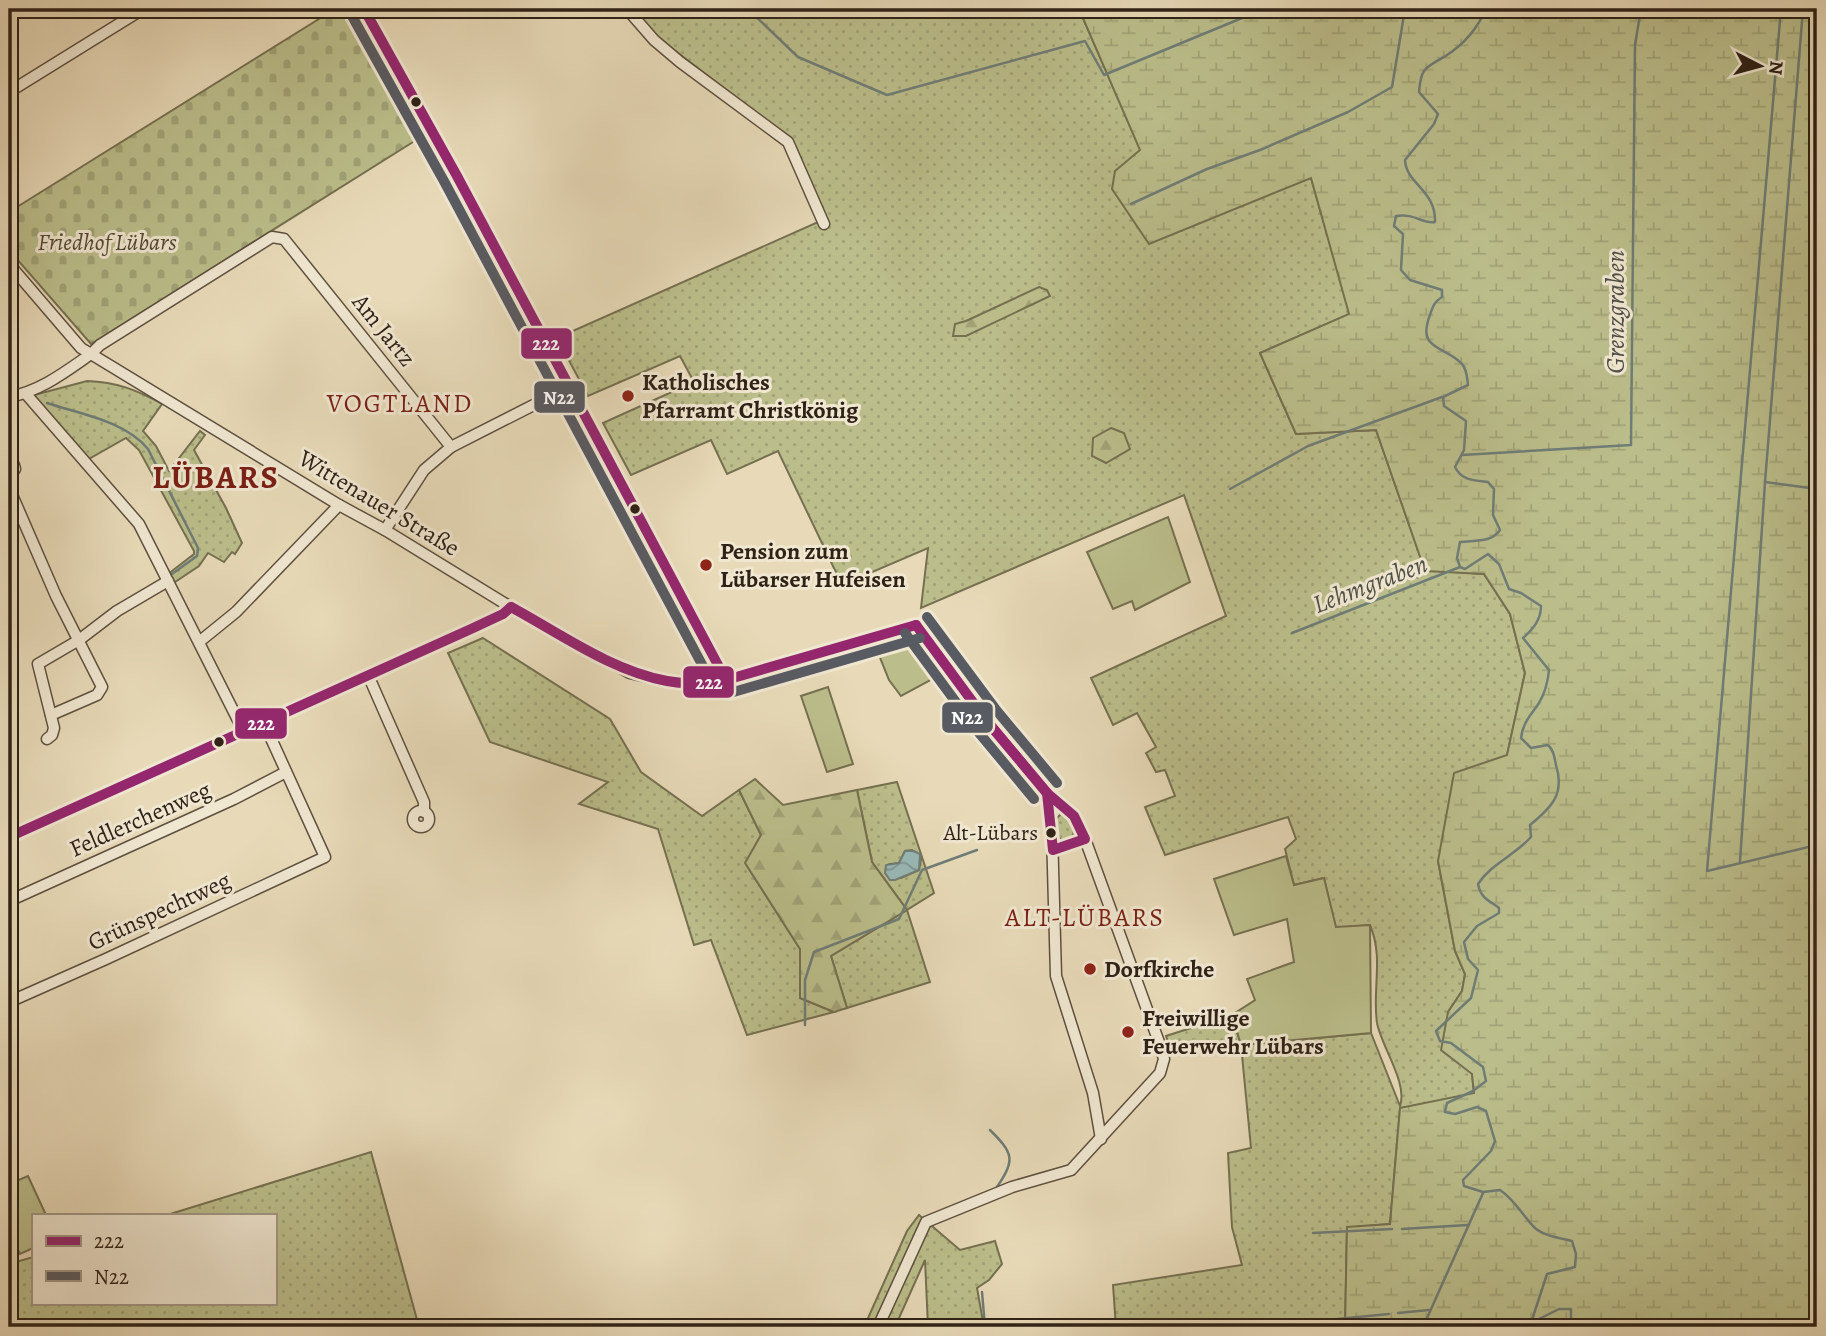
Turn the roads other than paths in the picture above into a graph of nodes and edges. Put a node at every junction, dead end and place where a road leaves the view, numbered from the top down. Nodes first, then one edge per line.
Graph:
1 (143, 9) edge
2 (364, 9) edge
3 (627, 9) edge
4 (9, 92) edge
5 (824, 224) dead end
6 (9, 264) edge
7 (91, 354) junction
8 (569, 387) junction
9 (26, 394) junction
10 (9, 397) edge
11 (451, 447) junction
12 (9, 461) edge
13 (9, 478) edge
14 (9, 488) edge
15 (339, 505) junction
16 (385, 530) junction
17 (168, 581) junction
18 (511, 607) junction
19 (79, 640) junction
20 (199, 642) junction
21 (368, 675) junction
22 (726, 680) junction
23 (51, 715) junction
24 (264, 723) junction
25 (244, 732) junction
26 (47, 739) dead end
27 (286, 772) junction
28 (1046, 793) junction
29 (424, 812) dead end
30 (9, 837) edge
31 (1085, 839) junction
32 (1053, 850) junction
33 (9, 901) edge
34 (9, 1002) edge
35 (1101, 1139) junction
36 (878, 1327) edge

1 - 4 street
2 - 8 street
3 - 5 street
6 - 7 street, Wittenauer Straße
7 - 9 street
7 - 11 street, Am Jartz
7 - 15 street, Wittenauer Straße
8 - 11 street
8 - 22 street
9 - 10 street
9 - 17 street
11 - 16 street
12 - 13 street
14 - 19 street
15 - 16 street, Wittenauer Straße
15 - 20 street
16 - 18 street, Wittenauer Straße
17 - 19 street
17 - 20 street
18 - 21 street
18 - 22 street
19 - 23 street
19 - 23 street
20 - 25 street
21 - 24 street
21 - 29 street
22 - 28 street
23 - 26 street
24 - 25 street
24 - 27 street
25 - 30 street
27 - 33 street, Feldlerchenweg
27 - 34 street, Grünspechtweg
28 - 31 street
28 - 32 street
31 - 32 street
31 - 35 street
32 - 35 street
35 - 36 street

